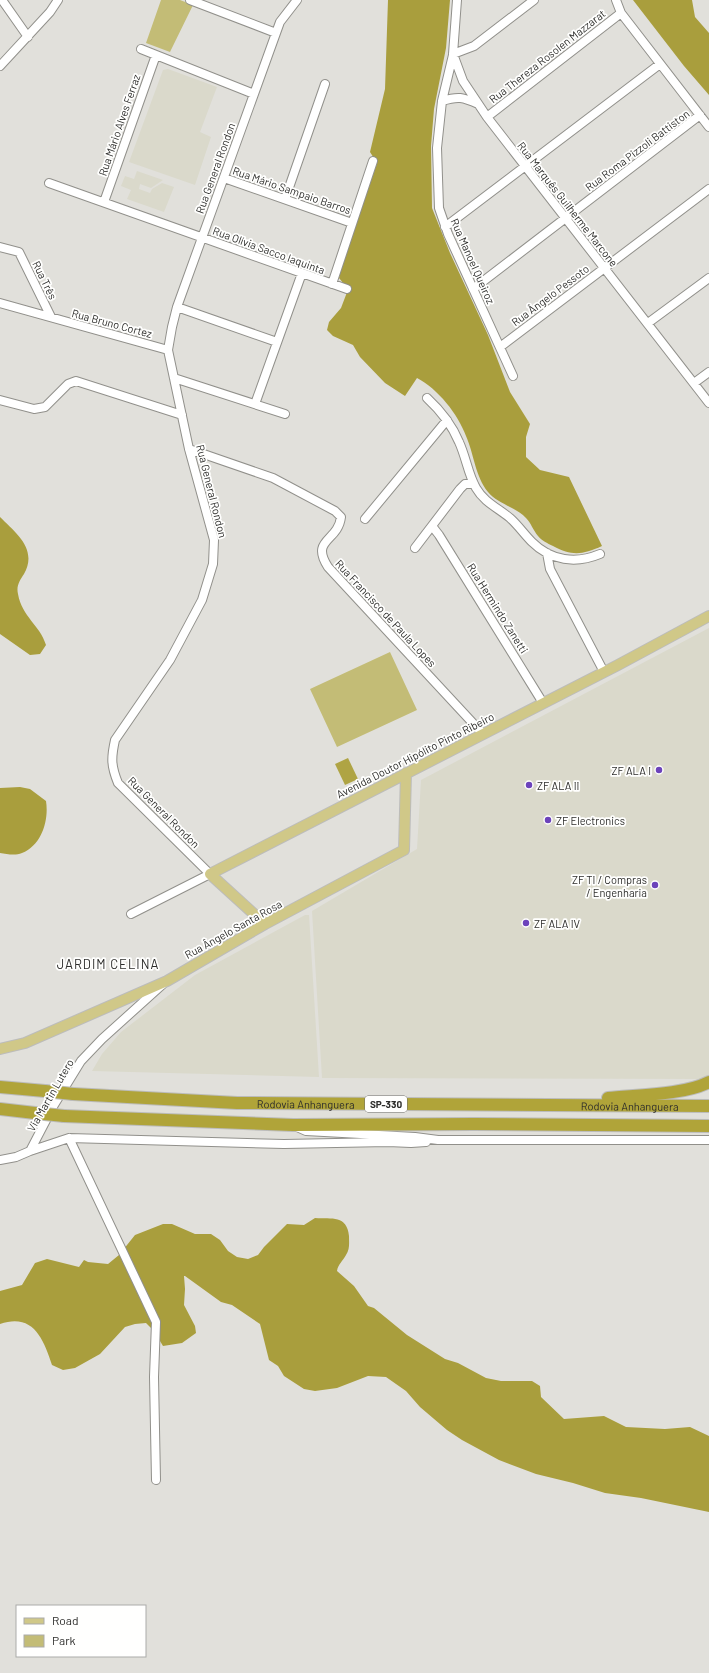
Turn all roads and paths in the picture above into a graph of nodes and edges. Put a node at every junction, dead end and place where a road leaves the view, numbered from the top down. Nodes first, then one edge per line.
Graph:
1 (2, 0) edge
2 (58, 0) edge
3 (190, 0) edge
4 (296, 0) edge
5 (457, 0) edge
6 (534, 0) edge
7 (616, 0) edge
8 (621, 13) junction
9 (276, 33) junction
10 (28, 37) junction
11 (141, 49) dead end
12 (156, 54) junction
13 (453, 54) junction
14 (660, 64) junction
15 (0, 66) edge
16 (324, 84) dead end
17 (254, 94) junction
18 (442, 101) junction
19 (478, 104) junction
20 (700, 116) junction
21 (487, 117) junction
22 (709, 126) edge
23 (373, 161) dead end
24 (525, 166) junction
25 (224, 178) junction
26 (49, 183) dead end
27 (709, 189) edge
28 (284, 199) junction
29 (104, 202) junction
30 (566, 218) junction
31 (352, 223) junction
32 (445, 226) junction
33 (202, 238) junction
34 (0, 247) edge
35 (604, 268) junction
36 (302, 273) junction
37 (709, 278) edge
38 (332, 284) junction
39 (347, 289) dead end
40 (474, 289) junction
41 (0, 303) edge
42 (177, 307) junction
43 (51, 317) junction
44 (648, 324) junction
45 (277, 342) junction
46 (500, 347) junction
47 (168, 350) junction
48 (709, 372) edge
49 (512, 376) dead end
50 (174, 378) junction
51 (694, 383) junction
52 (427, 398) dead end
53 (0, 400) edge
54 (709, 403) edge
55 (255, 404) junction
56 (285, 414) dead end
57 (182, 415) junction
58 (447, 420) junction
59 (189, 449) junction
60 (474, 484) junction
61 (365, 519) dead end
62 (432, 526) junction
63 (415, 548) dead end
64 (547, 553) junction
65 (600, 554) dead end
66 (709, 616) edge
67 (604, 672) junction
68 (543, 703) junction
69 (483, 734) junction
70 (406, 773) junction
71 (210, 874) junction
72 (131, 914) dead end
73 (265, 924) junction
74 (167, 981) junction
75 (0, 1049) edge
76 (709, 1082) edge
77 (0, 1087) edge
78 (549, 1105) junction
79 (709, 1106) edge
80 (0, 1109) edge
81 (293, 1125) junction
82 (709, 1126) edge
83 (69, 1138) junction
84 (438, 1140) junction
85 (709, 1140) edge
86 (30, 1151) junction
87 (0, 1160) edge
88 (156, 1480) dead end

1 - 10 street
2 - 10 street
3 - 9 street
4 - 9 street, Rua General Rondon
5 - 13 street, Rua Marquês Guilherme Marcone
6 - 13 street
7 - 8 street
8 - 14 street
8 - 21 street, Rua Thereza Rosolen Mazzarat
9 - 17 street, Rua General Rondon
10 - 15 street
11 - 12 street
12 - 17 street
12 - 29 street, Rua Mário Alves Ferraz
13 - 18 street, Rua Manoel Queiroz
13 - 19 street, Rua Marquês Guilherme Marcone
14 - 20 street
14 - 24 street
16 - 28 street
17 - 25 street, Rua General Rondon
18 - 19 street
18 - 32 street, Rua Manoel Queiroz
19 - 21 street, Rua Marquês Guilherme Marcone
20 - 22 street
20 - 30 street, Rua Roma Pizzoli Battiston
21 - 24 street, Rua Marquês Guilherme Marcone
23 - 31 street
24 - 30 street, Rua Marquês Guilherme Marcone
24 - 32 street
25 - 28 street, Rua Mário Sampaio Barros
25 - 33 street, Rua General Rondon
26 - 29 street, Rua Olívia Sacco Iaquinta
27 - 35 street, Rua Ângelo Pessoto
28 - 31 street, Rua Mário Sampaio Barros
29 - 33 street, Rua Olívia Sacco Iaquinta
30 - 35 street, Rua Marquês Guilherme Marcone
30 - 40 street, Rua Roma Pizzoli Battiston
31 - 38 street
32 - 40 street, Rua Manoel Queiroz
33 - 36 street, Rua Olívia Sacco Iaquinta
33 - 42 street, Rua General Rondon
34 - 43 street, Rua Três
35 - 44 street, Rua Marquês Guilherme Marcone
35 - 46 street, Rua Ângelo Pessoto
36 - 38 street, Rua Olívia Sacco Iaquinta
36 - 45 street
37 - 44 street
38 - 39 street, Rua Olívia Sacco Iaquinta
40 - 46 street, Rua Manoel Queiroz
41 - 43 street, Rua Bruno Cortez
42 - 45 street
42 - 47 street, Rua General Rondon
43 - 47 street, Rua Bruno Cortez
44 - 51 street, Rua Marquês Guilherme Marcone
45 - 55 street
46 - 49 street, Rua Manoel Queiroz
47 - 50 street, Rua General Rondon
48 - 51 street
50 - 55 street
50 - 57 street, Rua General Rondon
51 - 54 street, Rua Marquês Guilherme Marcone
52 - 58 street
53 - 57 street
55 - 56 street
57 - 59 street, Rua General Rondon
58 - 60 street
58 - 61 street
59 - 69 street, Rua Francisco de Paula Lopes
59 - 71 street, Rua General Rondon
60 - 62 street
60 - 64 street
62 - 63 street
62 - 68 street, Rua Hermindo Zanetti
64 - 65 street
64 - 67 street
66 - 67 main road, Avenida Doutor Hipólito Pinto Ribeiro
67 - 68 main road, Avenida Doutor Hipólito Pinto Ribeiro
68 - 69 main road, Avenida Doutor Hipólito Pinto Ribeiro
69 - 70 main road, Avenida Doutor Hipólito Pinto Ribeiro
70 - 71 main road, Avenida Doutor Hipólito Pinto Ribeiro
70 - 73 main road, Rua Ângelo Santa Rosa
71 - 72 street, Avenida Doutor Hipólito Pinto Ribeiro
71 - 73 main road, Rua General Rondon
73 - 74 main road, Rua Ângelo Santa Rosa
74 - 75 main road, Rua Ângelo Santa Rosa
74 - 86 street, Via Martin Lutero
76 - 78 highway
77 - 78 highway, Rodovia Anhanguera / SP-330, bridge
78 - 79 highway, Rodovia Anhanguera / SP-330
80 - 81 highway, Rodovia Anhanguera / SP-330, bridge
81 - 82 highway, Rodovia Anhanguera / SP-330
81 - 84 street
83 - 84 street
83 - 86 street
83 - 88 street
84 - 85 street
86 - 87 street

